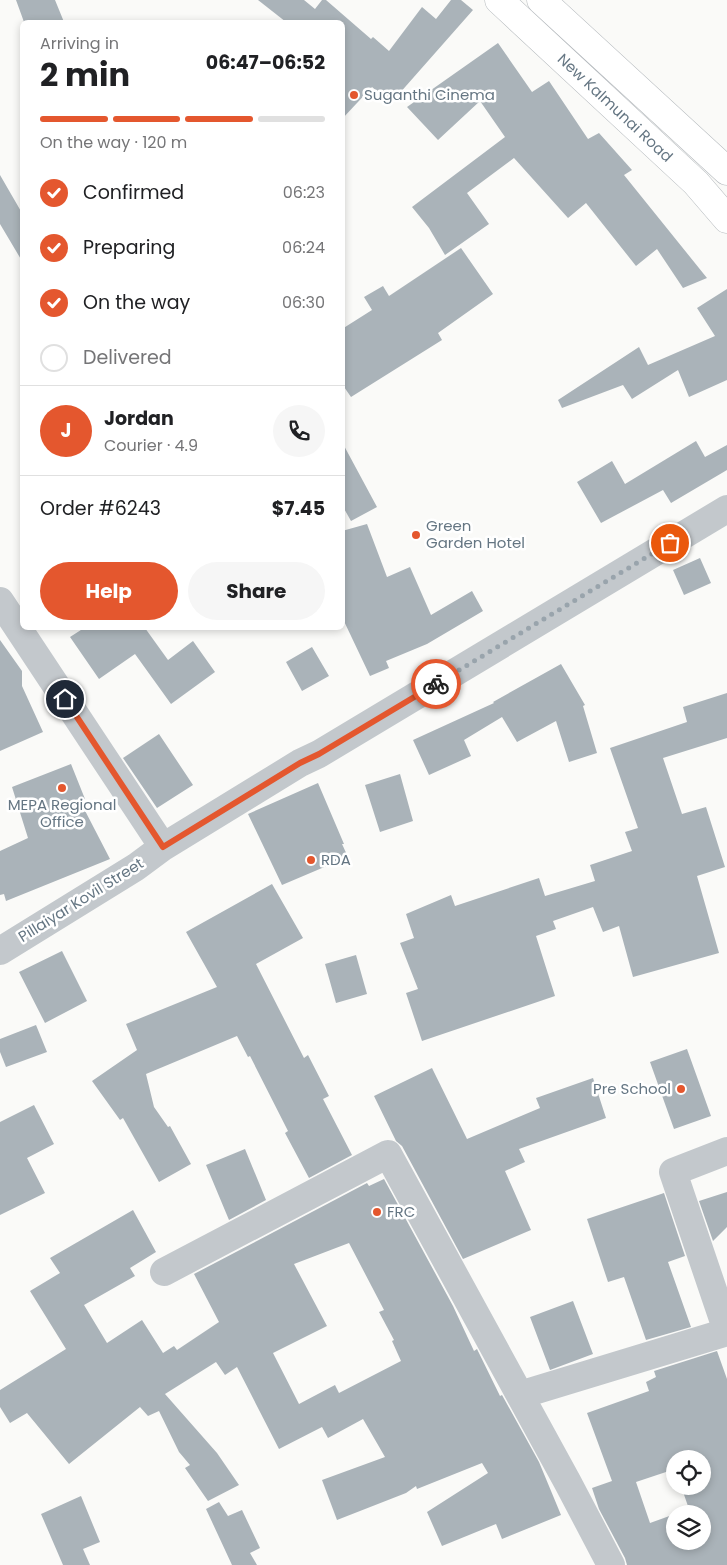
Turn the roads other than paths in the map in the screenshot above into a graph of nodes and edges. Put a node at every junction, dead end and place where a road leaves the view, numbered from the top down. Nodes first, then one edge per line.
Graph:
1 (499, 0) edge
2 (541, 0) edge
3 (727, 171) edge
4 (727, 219) edge
5 (727, 509) edge
6 (0, 600) edge
7 (163, 847) junction
8 (0, 950) edge
9 (727, 1152) edge
10 (164, 1272) dead end
11 (727, 1332) edge
12 (520, 1395) junction
13 (611, 1565) edge

1 - 4 highway, New Kalmunai Road
2 - 3 highway, New Kalmunai Road
5 - 7 street, Pillaiyar Kovil Street
6 - 7 street
7 - 8 street, Pillaiyar Kovil Street
9 - 11 street
10 - 12 street
11 - 12 street
12 - 13 street

